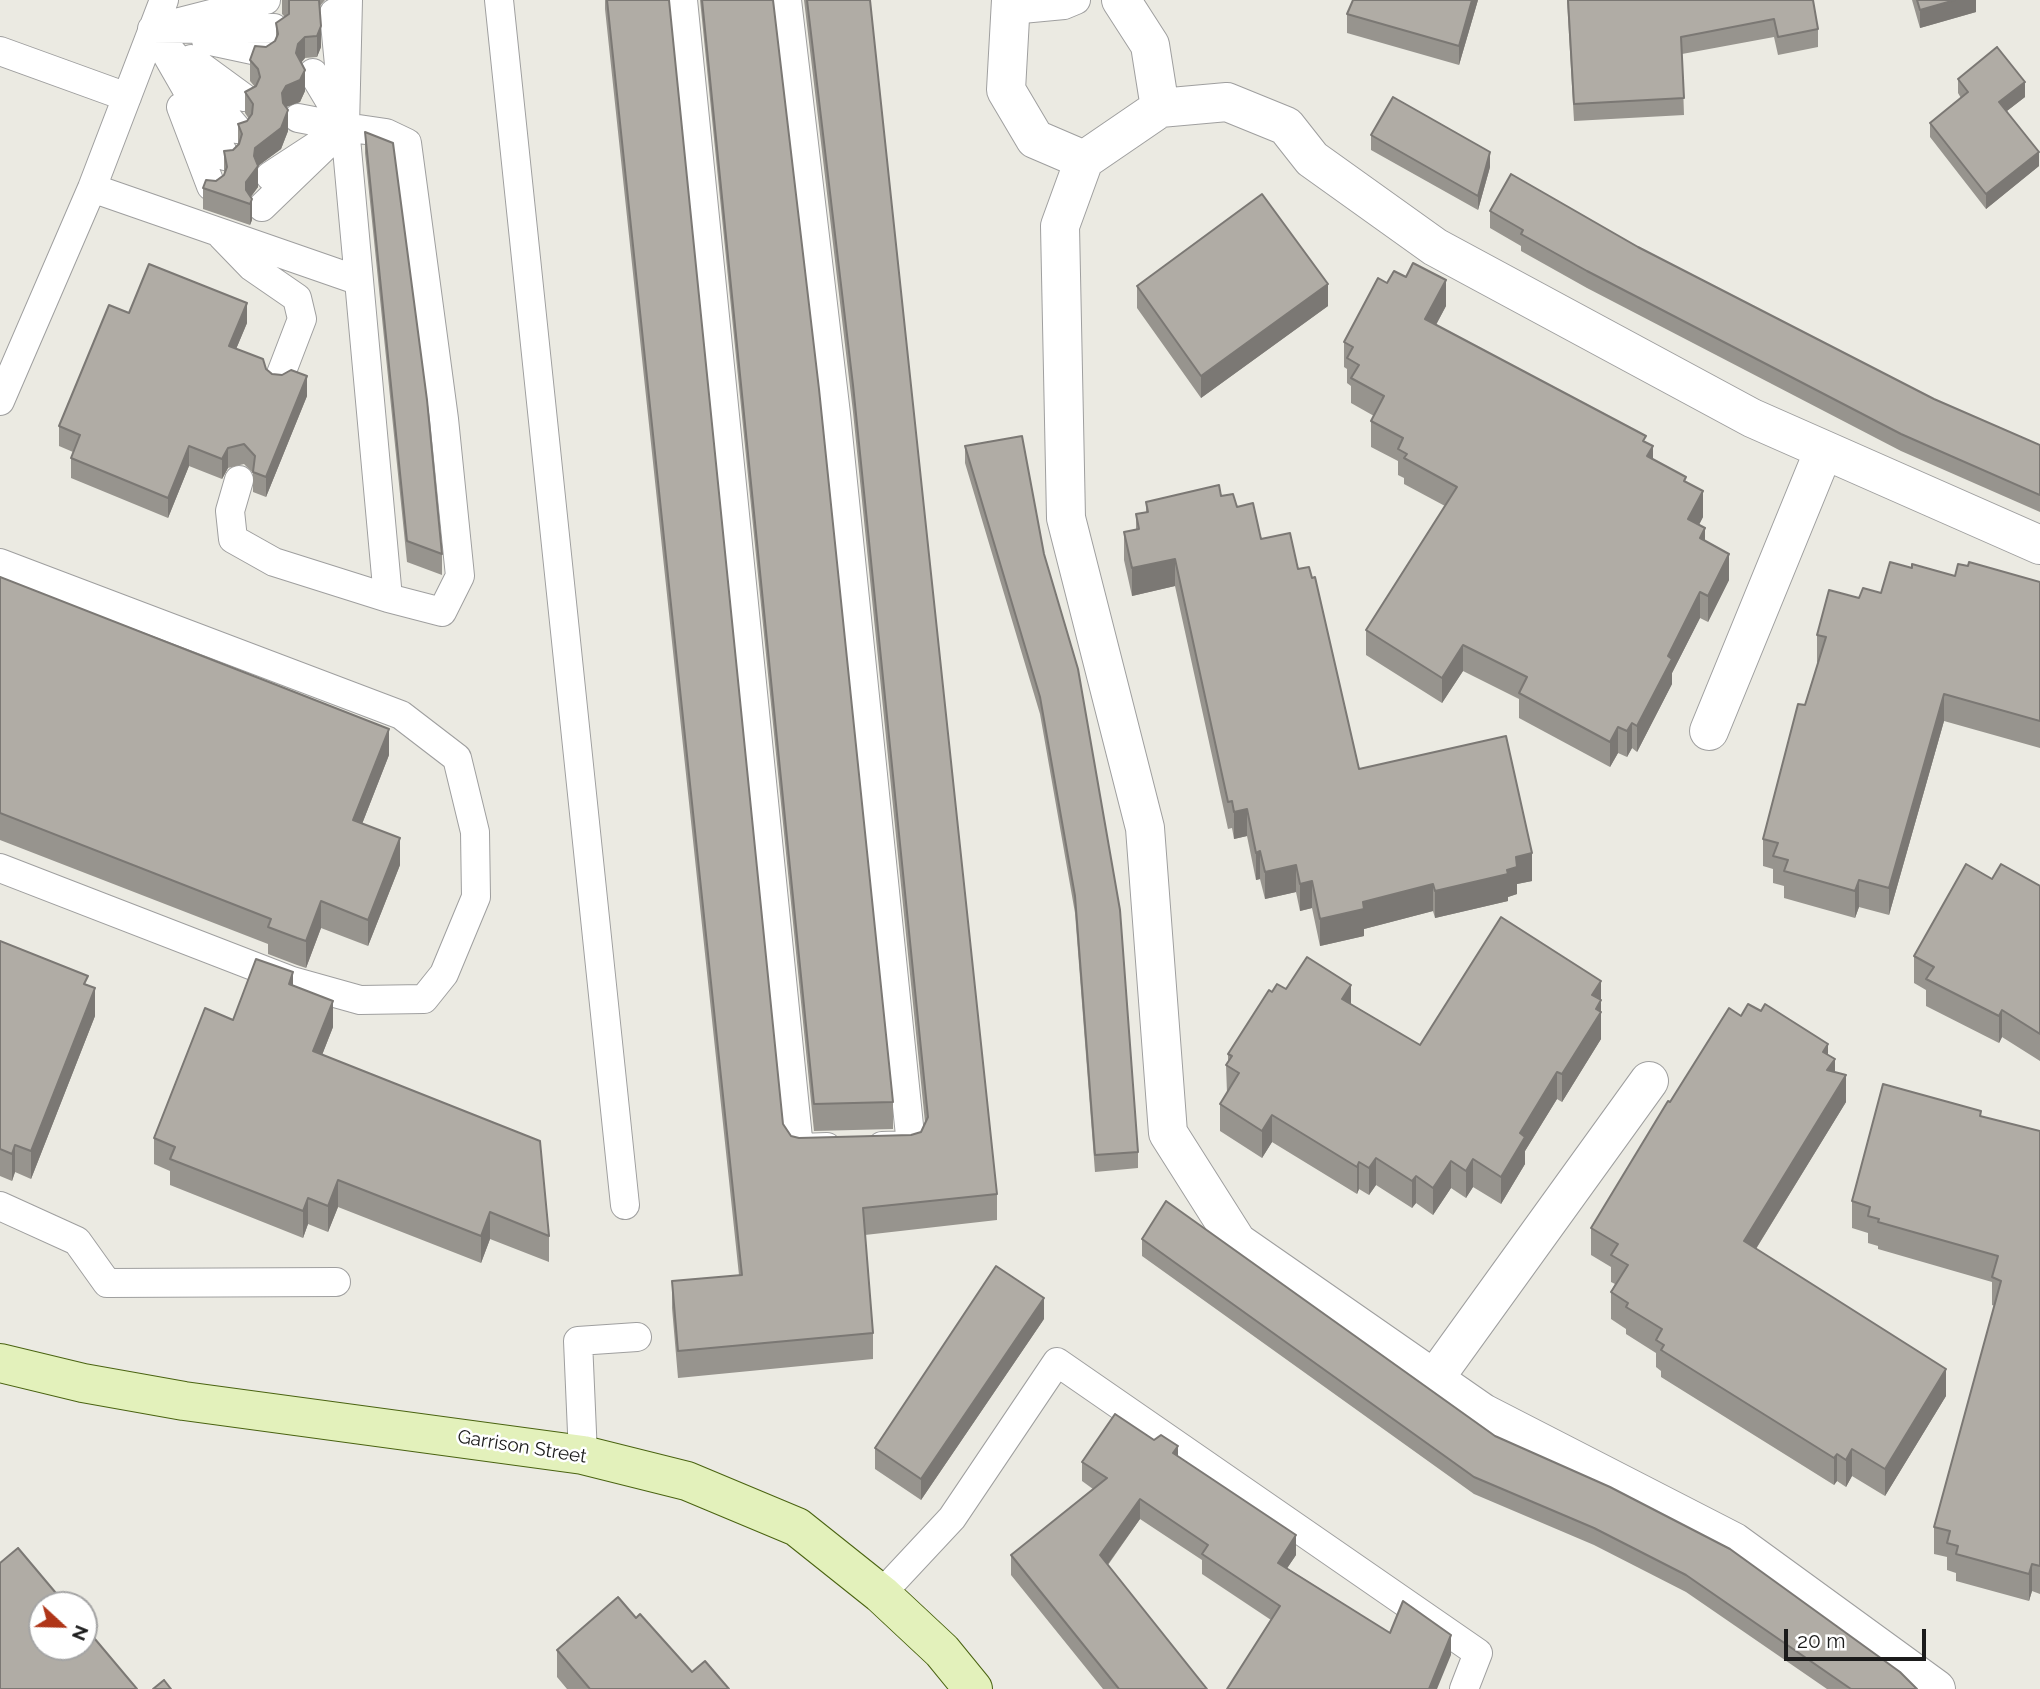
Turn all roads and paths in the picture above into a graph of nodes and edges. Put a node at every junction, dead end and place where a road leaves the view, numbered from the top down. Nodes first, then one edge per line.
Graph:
1 (164, 0) edge
2 (213, 0) edge
3 (266, 0) edge
4 (499, 0) edge
5 (683, 0) edge
6 (787, 0) edge
7 (1076, 0) edge
8 (1121, 0) edge
9 (1011, 5) edge
10 (341, 6) edge
11 (152, 30) junction
12 (268, 40) dead end
13 (0, 51) edge
14 (316, 60) edge
15 (127, 97) junction
16 (243, 97) dead end
17 (1160, 108) junction
18 (298, 118) dead end
19 (345, 127) junction
20 (237, 129) edge
21 (280, 147) edge
22 (225, 156) edge
23 (1084, 160) junction
24 (270, 176) dead end
25 (211, 186) edge
26 (92, 188) junction
27 (262, 207) dead end
28 (218, 231) junction
29 (357, 280) junction
30 (279, 379) edge
31 (0, 401) edge
32 (1824, 450) junction
33 (239, 480) dead end
34 (2040, 545) edge
35 (0, 563) edge
36 (388, 598) junction
37 (1709, 731) dead end
38 (0, 868) edge
39 (1649, 1081) dead end
40 (625, 1205) dead end
41 (0, 1206) edge
42 (336, 1282) dead end
43 (637, 1337) dead end
44 (0, 1363) edge
45 (1434, 1379) junction
46 (583, 1455) junction
47 (881, 1594) junction
48 (973, 1689) edge
49 (1464, 1689) edge
50 (1936, 1689) edge

1 - 11 lane
2 - 11 lane
3 - 11 lane
4 - 40 lane
5 - 6 lane
7 - 9 lane
8 - 17 street
9 - 23 street
10 - 19 lane
11 - 12 lane
11 - 15 lane
11 - 16 lane
11 - 20 lane
11 - 22 lane
11 - 25 lane
13 - 15 lane
14 - 19 lane
15 - 26 lane
17 - 23 street
17 - 32 street
18 - 19 lane
19 - 21 lane
19 - 24 lane
19 - 27 lane
19 - 29 lane
19 - 36 lane
23 - 45 street
26 - 28 lane
26 - 31 lane
28 - 29 lane
28 - 30 lane
29 - 36 lane
32 - 34 street
32 - 37 street
33 - 36 lane
35 - 38 lane
39 - 45 street
41 - 42 lane
43 - 46 lane
44 - 46 street, Garrison Street
45 - 50 street
46 - 47 street, Garrison Street
47 - 48 street, Garrison Street
47 - 49 lane

